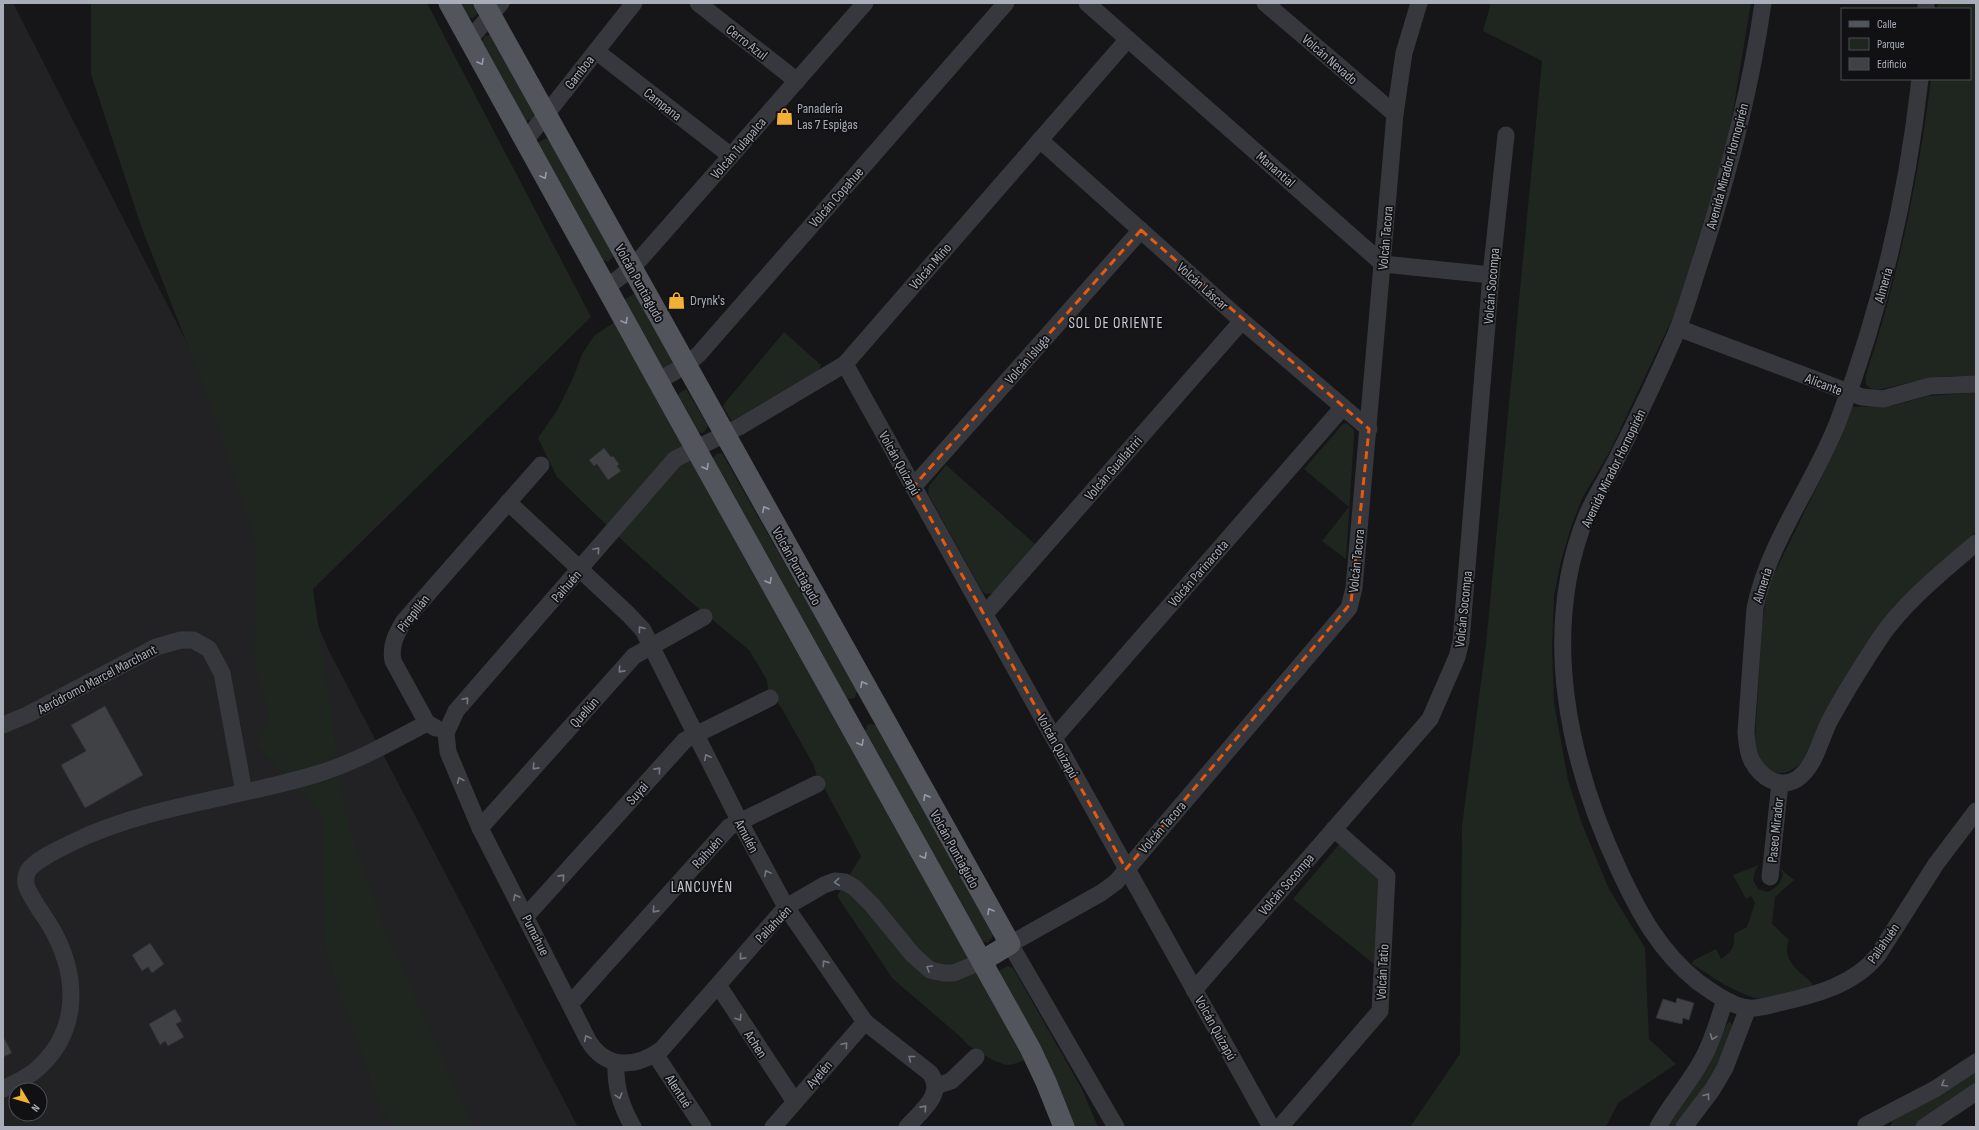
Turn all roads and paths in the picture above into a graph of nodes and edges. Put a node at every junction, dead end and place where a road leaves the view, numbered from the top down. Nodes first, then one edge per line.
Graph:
1 (449, 3) edge
2 (634, 3) edge
3 (698, 3) edge
4 (865, 3) edge
5 (1006, 3) edge
6 (1087, 3) edge
7 (1419, 3) edge
8 (1763, 3) edge
9 (1269, 4) edge
10 (492, 7) edge
11 (1128, 39) junction
12 (468, 40) junction
13 (596, 51) junction
14 (1920, 80) edge
15 (797, 81) junction
16 (1395, 114) junction
17 (546, 116) junction
18 (1506, 135) dead end
19 (1040, 140) junction
20 (525, 141) junction
21 (731, 156) junction
22 (1141, 230) junction
23 (1383, 264) junction
24 (632, 268) junction
25 (1491, 275) junction
26 (607, 287) junction
27 (1242, 321) junction
28 (1678, 328) junction
29 (845, 364) junction
30 (686, 365) junction
31 (658, 381) junction
32 (1976, 384) edge
33 (1848, 393) junction
34 (1343, 407) junction
35 (1369, 429) junction
36 (724, 435) junction
37 (695, 448) junction
38 (541, 465) dead end
39 (913, 487) junction
40 (508, 502) junction
41 (1976, 543) edge
42 (580, 569) junction
43 (984, 614) junction
44 (704, 617) dead end
45 (651, 645) junction
46 (770, 698) dead end
47 (875, 705) junction
48 (847, 719) junction
49 (426, 723) junction
50 (3, 725) edge
51 (446, 733) junction
52 (696, 734) junction
53 (1054, 738) junction
54 (1780, 783) junction
55 (816, 784) dead end
56 (244, 792) junction
57 (740, 822) junction
58 (1973, 822) edge
59 (480, 828) junction
60 (1334, 829) junction
61 (1126, 868) junction
62 (1770, 877) dead end
63 (786, 907) junction
64 (526, 916) junction
65 (1010, 944) junction
66 (982, 960) junction
67 (718, 985) junction
68 (1194, 990) junction
69 (1725, 1000) junction
70 (571, 1003) junction
71 (1745, 1008) junction
72 (865, 1022) junction
73 (655, 1054) junction
74 (976, 1057) dead end
75 (1976, 1062) edge
76 (616, 1063) junction
77 (936, 1086) junction
78 (3, 1089) edge
79 (1976, 1092) edge
80 (795, 1102) junction
81 (1868, 1126) edge
82 (632, 1127) edge
83 (703, 1127) edge
84 (773, 1127) edge
85 (906, 1127) edge
86 (1064, 1127) edge
87 (1116, 1127) edge
88 (1271, 1127) edge
89 (1280, 1127) edge
90 (1658, 1127) edge
91 (1684, 1127) edge
92 (1924, 1127) edge

1 - 12 main road
2 - 13 street, Gamboa
3 - 15 street, Cerro Azul
4 - 15 street, Volcán Tulapalca
5 - 30 street, Volcán Copahue
6 - 11 street, Manantial
7 - 16 street, Volcán Tacora
8 - 28 street, Avenida Mirador Hornopirén
9 - 16 street, Volcán Nevado
10 - 12 street
10 - 17 main road, Volcán Puntiagudo
11 - 19 street, Volcán Miño
11 - 23 street, Manantial
12 -> 20 main road
13 - 17 street, Gamboa
13 - 21 street, Campana
14 - 33 street, Almería
15 - 21 street, Volcán Tulapalca
16 - 23 street, Volcán Tacora
17 - 20 street, Gamboa
17 - 24 main road, Volcán Puntiagudo
18 - 25 street, Volcán Socompa
19 - 22 street, Volcán Láscar
19 - 29 street, Volcán Miño
20 -> 26 main road
21 - 24 street, Volcán Tulapalca
22 - 27 street, Volcán Láscar
22 - 39 street, Volcán Isluga
23 - 25 street
23 - 35 street, Volcán Tacora
24 - 26 street, Volcán Tulapalca
24 - 30 main road, Volcán Puntiagudo
25 - 60 street, Volcán Socompa
26 -> 31 main road
27 - 34 street, Volcán Láscar
27 - 43 street, Volcán Guallatriri
28 - 33 street, Alicante
28 - 69 street, Avenida Mirador Hornopirén
29 - 36 street, Volcán Miño
29 - 39 street, Volcán Quizapú
30 - 31 street, Volcán Copahue
30 - 36 main road, Volcán Puntiagudo
31 - 37 main road
32 - 33 street, Alicante
33 - 54 street, Almería
34 - 35 street, Volcán Láscar
34 - 53 street, Volcán Parinacota
35 - 61 street, Volcán Tacora
36 - 37 street, Volcán Miño
47 -> 36 main road, Volcán Puntiagudo
42 -> 37 street, Paihuén
37 -> 48 main road
38 - 40 street, Pirepillán
39 - 43 street, Volcán Quizapú
40 - 42 street
40 - 49 street, Pirepillán
41 - 54 street
45 -> 42 street, Amulén
51 -> 42 street, Paihuén
43 - 53 street, Volcán Quizapú
44 - 45 street, Quellún
45 - 52 street, Amulén
45 -> 59 street, Quellún
46 - 52 street, Suyai
47 - 48 main road
65 -> 47 main road, Volcán Puntiagudo
48 -> 66 main road
49 - 51 street
49 - 56 street
50 - 56 street, Aeródromo Marcel Marchant
59 -> 51 street, Pumahue
57 -> 52 street, Amulén
64 -> 52 street, Suyai
53 - 61 street, Volcán Quizapú
54 - 62 street, Paseo Mirador
55 - 57 street, Raihuén
56 - 78 street
63 -> 57 street, Amulén
57 -> 70 street, Raihuén
58 - 71 street, Pailahuén
64 -> 59 street, Pumahue
60 - 68 street, Volcán Socompa
60 - 89 street, Volcán Tatio
61 - 65 street, Volcán Tacora
61 - 68 street, Volcán Quizapú
66 -> 63 street, Pailahuén
63 -> 67 street, Pailahuén
72 -> 63 street, Amulén
64 - 70 street, Pumahue
65 - 66 main road, Volcán Tacora
65 - 87 street, Volcán Puntiagudo
66 - 86 main road
67 - 73 street, Pailahuén
67 -> 80 street, Achen
68 - 88 street, Volcán Quizapú
69 - 71 street, Avenida Mirador Hornopirén
69 -> 90 street
76 -> 70 street, Pumahue
91 -> 71 street
77 -> 72 street, Amulén
80 -> 72 street, Ayelén
73 - 76 street, Pailahuén
73 - 83 street, Alentué
74 - 77 street
75 -> 81 street
76 -> 82 street
85 -> 77 street
79 - 92 street
80 - 84 street, Ayelén

